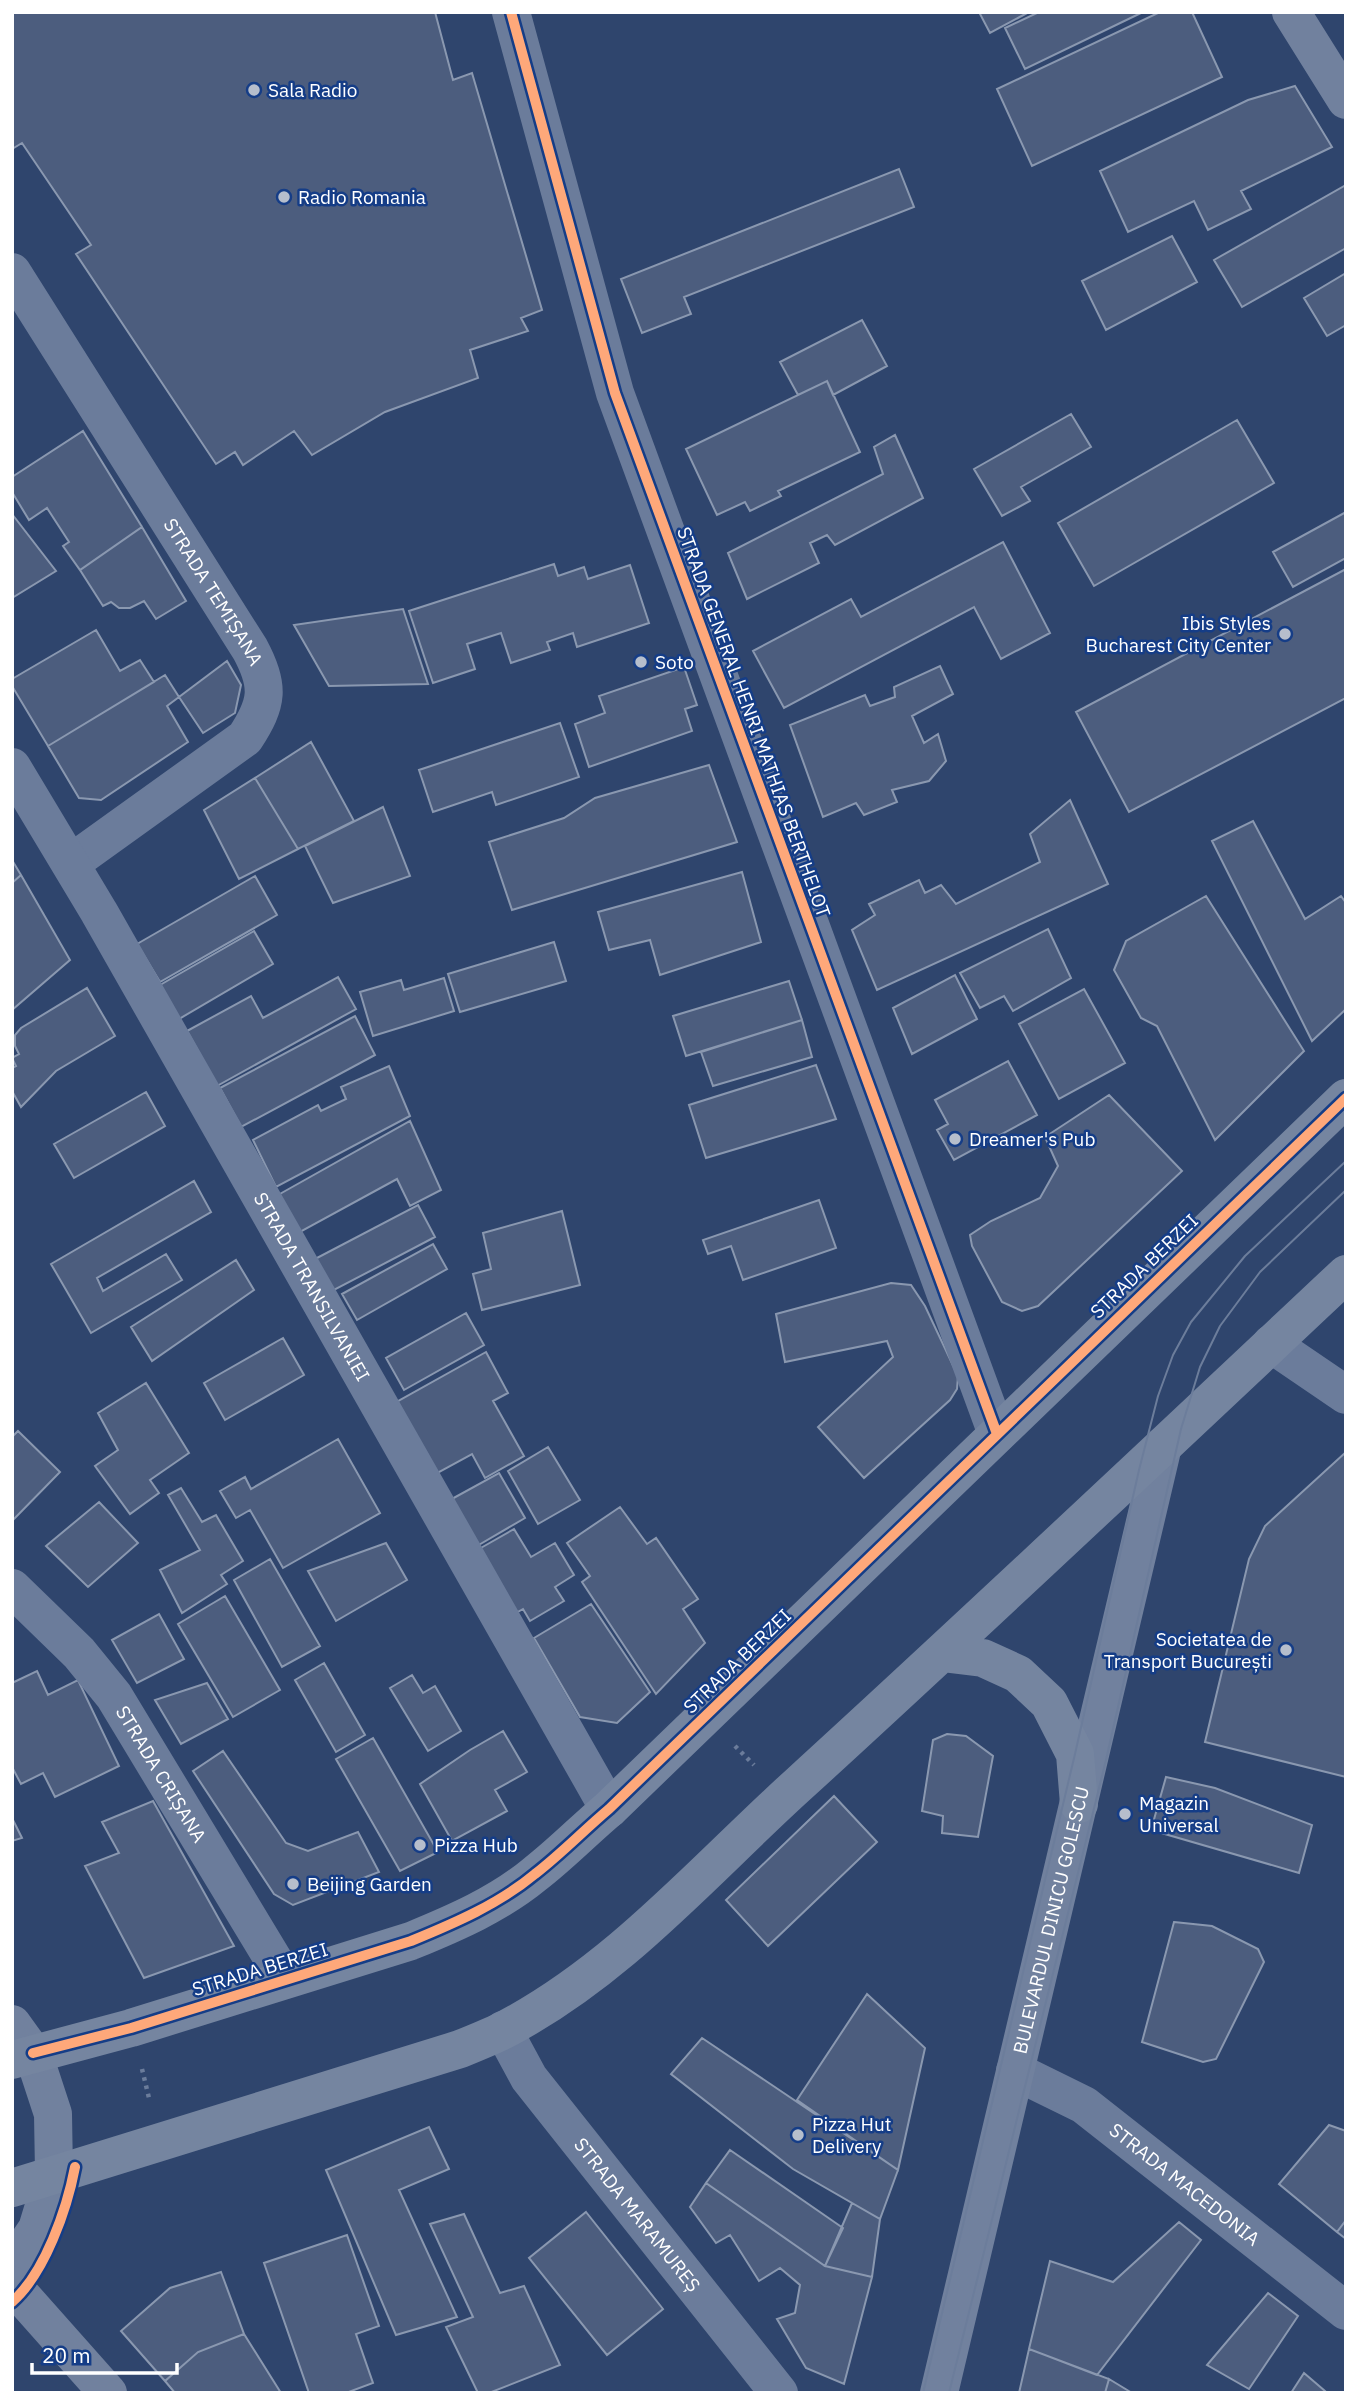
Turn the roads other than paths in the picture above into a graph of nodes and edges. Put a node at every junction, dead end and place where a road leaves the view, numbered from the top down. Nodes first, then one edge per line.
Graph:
1 (511, 12) edge
2 (1291, 12) edge
3 (1346, 100) edge
4 (12, 272) edge
5 (12, 767) edge
6 (71, 863) junction
7 (1346, 1098) edge
8 (1346, 1274) edge
9 (1271, 1344) junction
10 (1346, 1395) edge
11 (997, 1434) junction
12 (1163, 1446) junction
13 (12, 1588) edge
14 (942, 1653) junction
15 (1079, 1804) junction
16 (608, 1809) junction
17 (285, 1979) junction
18 (503, 2030) junction
19 (19, 2046) edge
20 (1015, 2071) junction
21 (54, 2173) junction
22 (12, 2188) edge
23 (12, 2266) edge
24 (12, 2285) edge
25 (1346, 2311) edge
26 (108, 2393) edge
27 (779, 2393) edge
28 (939, 2393) edge

1 - 11 street, STRADA GENERAL HENRI MATHIAS BERTHELOT
2 - 3 main road
4 - 6 street, STRADA TEMIȘANA
5 - 6 street, STRADA TRANSILVANIEI
6 - 16 street, STRADA TRANSILVANIEI
7 - 11 main road, STRADA BERZEI
8 - 9 main road
9 - 10 street
9 - 12 main road
11 - 16 main road, STRADA BERZEI
12 - 14 main road
12 - 15 main road, BULEVARDUL DINICU GOLESCU
13 - 17 street, STRADA CRIȘANA
14 - 15 main road
14 - 18 main road
15 - 20 main road, BULEVARDUL DINICU GOLESCU
16 - 17 main road, STRADA BERZEI
17 - 19 main road, STRADA BERZEI
18 - 21 main road
18 - 27 street, STRADA MARAMUREȘ
19 - 21 main road
20 - 25 street, STRADA MACEDONIA
20 - 28 main road, BULEVARDUL DINICU GOLESCU
21 - 22 main road
21 - 23 main road
24 - 26 main road

